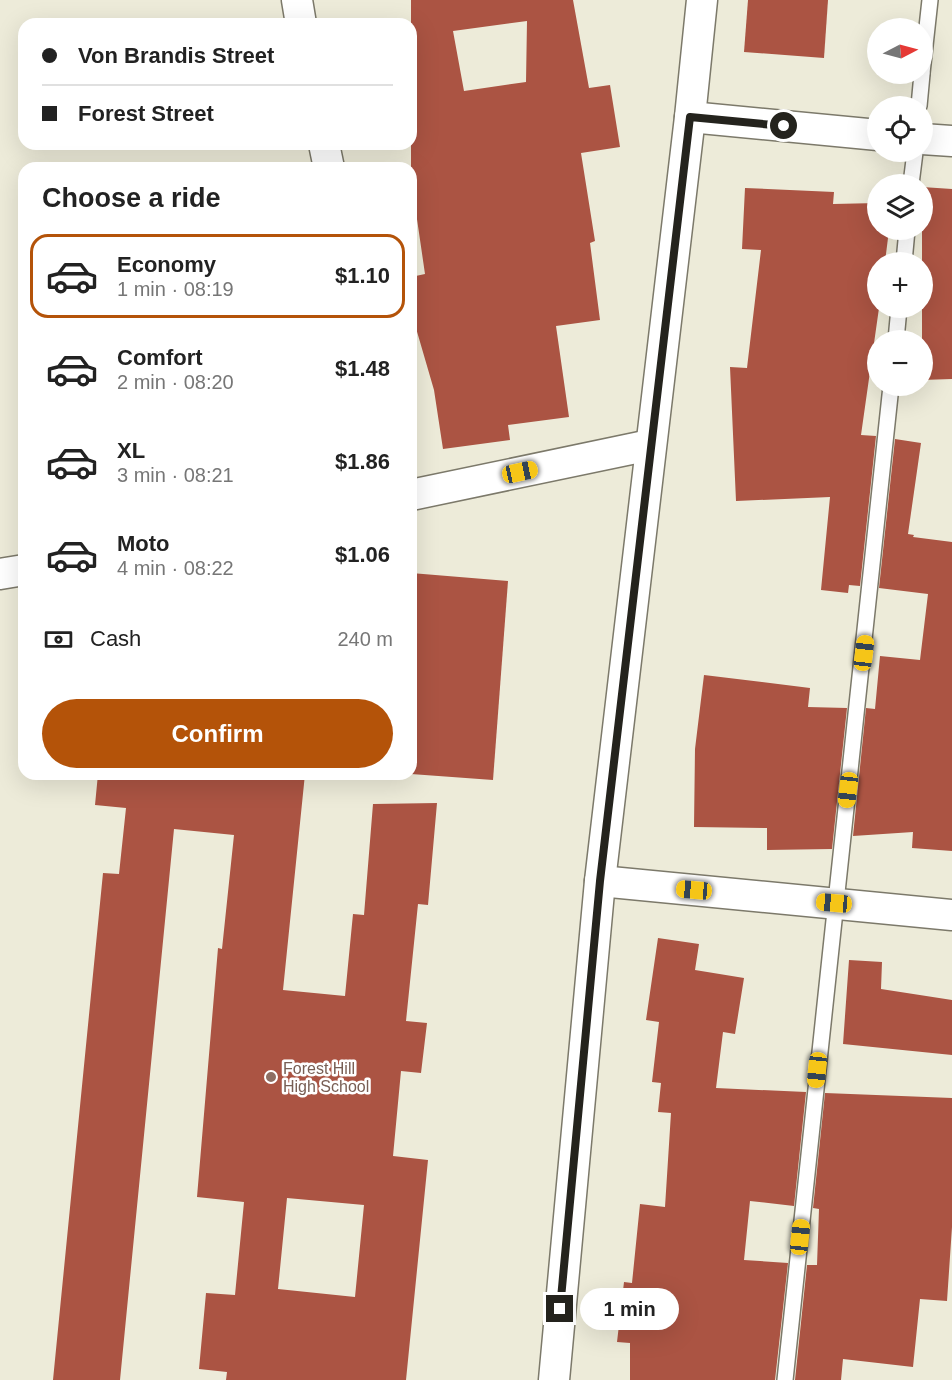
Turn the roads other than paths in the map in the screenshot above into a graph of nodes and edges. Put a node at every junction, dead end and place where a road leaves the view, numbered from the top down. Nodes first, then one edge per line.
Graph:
1 (297, 0) edge
2 (702, 0) edge
3 (930, 0) edge
4 (300, 18) edge
5 (928, 18) edge
6 (690, 117) junction
7 (867, 134) edge
8 (933, 140) edge
9 (952, 141) edge
10 (890, 396) edge
11 (650, 445) junction
12 (417, 494) edge
13 (18, 571) edge
14 (0, 574) edge
15 (600, 881) junction
16 (834, 903) junction
17 (952, 915) edge
18 (554, 1380) edge
19 (785, 1380) edge

1 - 4 street
2 - 6 street
3 - 5 lane
6 - 7 street
6 - 11 street
8 - 9 street
10 - 16 lane
11 - 12 street
11 - 15 street
13 - 14 street
15 - 16 street
15 - 18 street
16 - 17 street
16 - 19 lane

